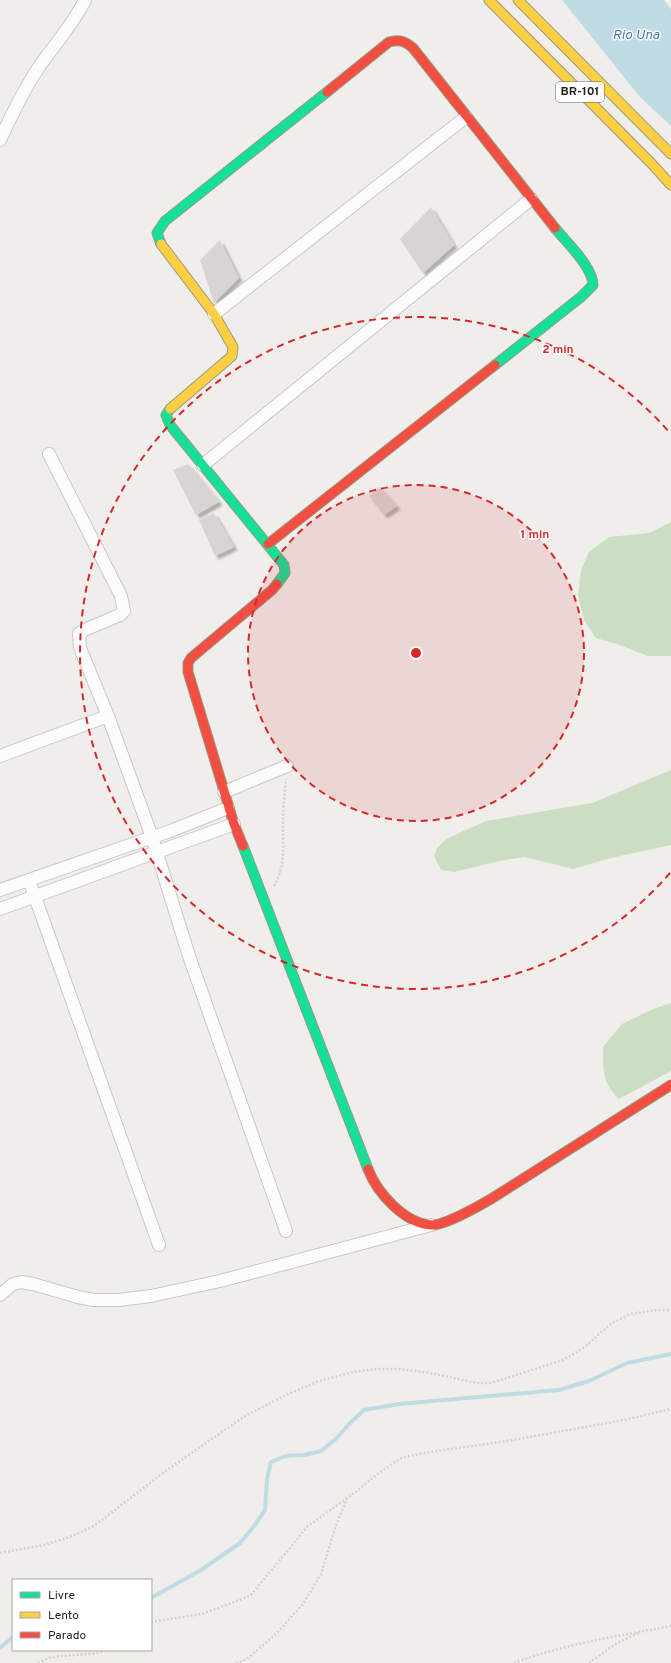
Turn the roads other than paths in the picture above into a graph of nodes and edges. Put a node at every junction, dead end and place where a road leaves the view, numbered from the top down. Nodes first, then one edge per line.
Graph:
1 (85, 0) edge
2 (489, 0) edge
3 (518, 0) edge
4 (466, 116) junction
5 (0, 140) edge
6 (671, 154) edge
7 (671, 185) edge
8 (531, 199) junction
9 (214, 314) junction
10 (49, 454) dead end
11 (203, 465) junction
12 (268, 544) junction
13 (108, 716) junction
14 (0, 756) edge
15 (287, 766) road end
16 (224, 792) junction
17 (228, 808) junction
18 (234, 824) junction
19 (152, 837) junction
20 (157, 853) junction
21 (29, 880) junction
22 (0, 890) edge
23 (35, 897) junction
24 (0, 909) edge
25 (671, 1085) edge
26 (433, 1225) junction
27 (286, 1231) dead end
28 (159, 1245) dead end
29 (0, 1295) edge

1 - 5 street
2 - 7 main road, BR-101
3 - 6 main road, BR-101
4 - 8 main road
4 - 9 street
4 - 9 main road
8 - 11 street
8 - 12 main road
9 - 11 main road
10 - 13 street
11 - 12 main road
12 - 16 main road
13 - 14 street
13 - 19 street
15 - 16 street
16 - 17 main road
17 - 18 main road
17 - 19 street
18 - 20 street
18 - 26 main road
19 - 20 street
19 - 21 street
20 - 23 street
20 - 27 street
21 - 22 street
21 - 23 street
23 - 24 street
23 - 28 street
25 - 26 main road
26 - 29 street

